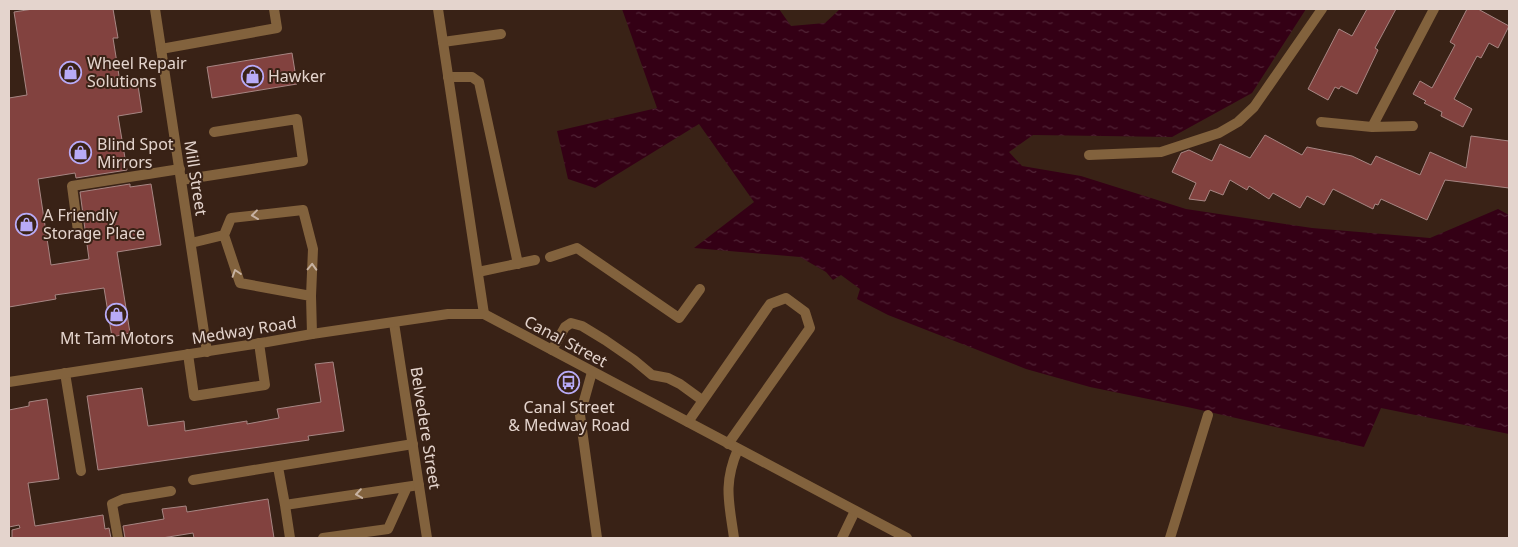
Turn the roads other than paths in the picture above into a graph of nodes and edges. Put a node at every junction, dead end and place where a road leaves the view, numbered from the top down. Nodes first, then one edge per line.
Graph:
1 (155, 9) edge
2 (274, 9) edge
3 (438, 9) edge
4 (1322, 9) edge
5 (1434, 9) edge
6 (501, 34) dead end
7 (443, 42) junction
8 (161, 49) junction
9 (448, 77) junction
10 (1321, 122) dead end
11 (1372, 126) junction
12 (1413, 126) dead end
13 (214, 132) dead end
14 (1089, 155) dead end
15 (180, 168) junction
16 (181, 180) junction
17 (78, 231) dead end
18 (224, 235) junction
19 (191, 243) junction
20 (550, 257) dead end
21 (535, 260) dead end
22 (518, 264) junction
23 (478, 272) junction
24 (700, 289) dead end
25 (311, 296) junction
26 (484, 314) junction
27 (394, 323) junction
28 (312, 334) junction
29 (259, 343) junction
30 (552, 350) junction
31 (207, 352) junction
32 (188, 354) junction
33 (592, 372) junction
34 (65, 373) junction
35 (9, 382) edge
36 (702, 400) junction
37 (1208, 415) dead end
38 (688, 422) junction
39 (413, 444) junction
40 (733, 447) junction
41 (278, 467) junction
42 (81, 471) dead end
43 (194, 480) dead end
44 (419, 485) junction
45 (407, 487) junction
46 (171, 491) dead end
47 (285, 505) junction
48 (855, 511) junction
49 (118, 538) edge
50 (290, 538) edge
51 (323, 538) edge
52 (427, 538) edge
53 (598, 538) edge
54 (734, 538) edge
55 (842, 538) edge
56 (907, 538) edge
57 (1170, 538) edge

1 - 8 street, Mill Street
2 - 8 street
3 - 7 street
4 - 14 street
5 - 11 street
6 - 7 street
7 - 9 street
8 - 15 street, Mill Street
9 - 22 street
9 - 23 street
10 - 11 street
11 - 12 street
13 - 16 street
15 - 16 street, Mill Street
15 - 17 street
16 - 19 street, Mill Street
18 - 19 street
25 -> 18 street
25 -> 18 street
19 - 31 street, Mill Street
20 - 24 street
21 - 22 street
22 - 23 street
23 - 26 street
25 - 28 street
26 - 27 street, Medway Road
26 - 30 street, Canal Street
27 - 28 street, Medway Road
27 - 39 street, Belvedere Street
28 - 29 street, Medway Road
29 - 31 street, Medway Road
29 - 32 street
30 - 33 street, Canal Street
30 - 36 street
31 - 32 street, Medway Road
32 - 34 street, Medway Road
33 - 38 street, Canal Street
33 - 53 street
34 - 35 street, Medway Road
34 - 42 street
36 - 38 street
36 - 40 street
37 - 57 street
38 - 40 street, Canal Street
39 - 41 street
39 - 44 street, Belvedere Street
40 - 48 street, Canal Street
40 - 54 street
41 - 43 street
41 - 47 street
44 - 45 street
44 - 52 street, Belvedere Street
45 -> 47 street
45 - 51 street
46 - 49 street
47 - 50 street
48 - 55 street
48 - 56 street, Canal Street

